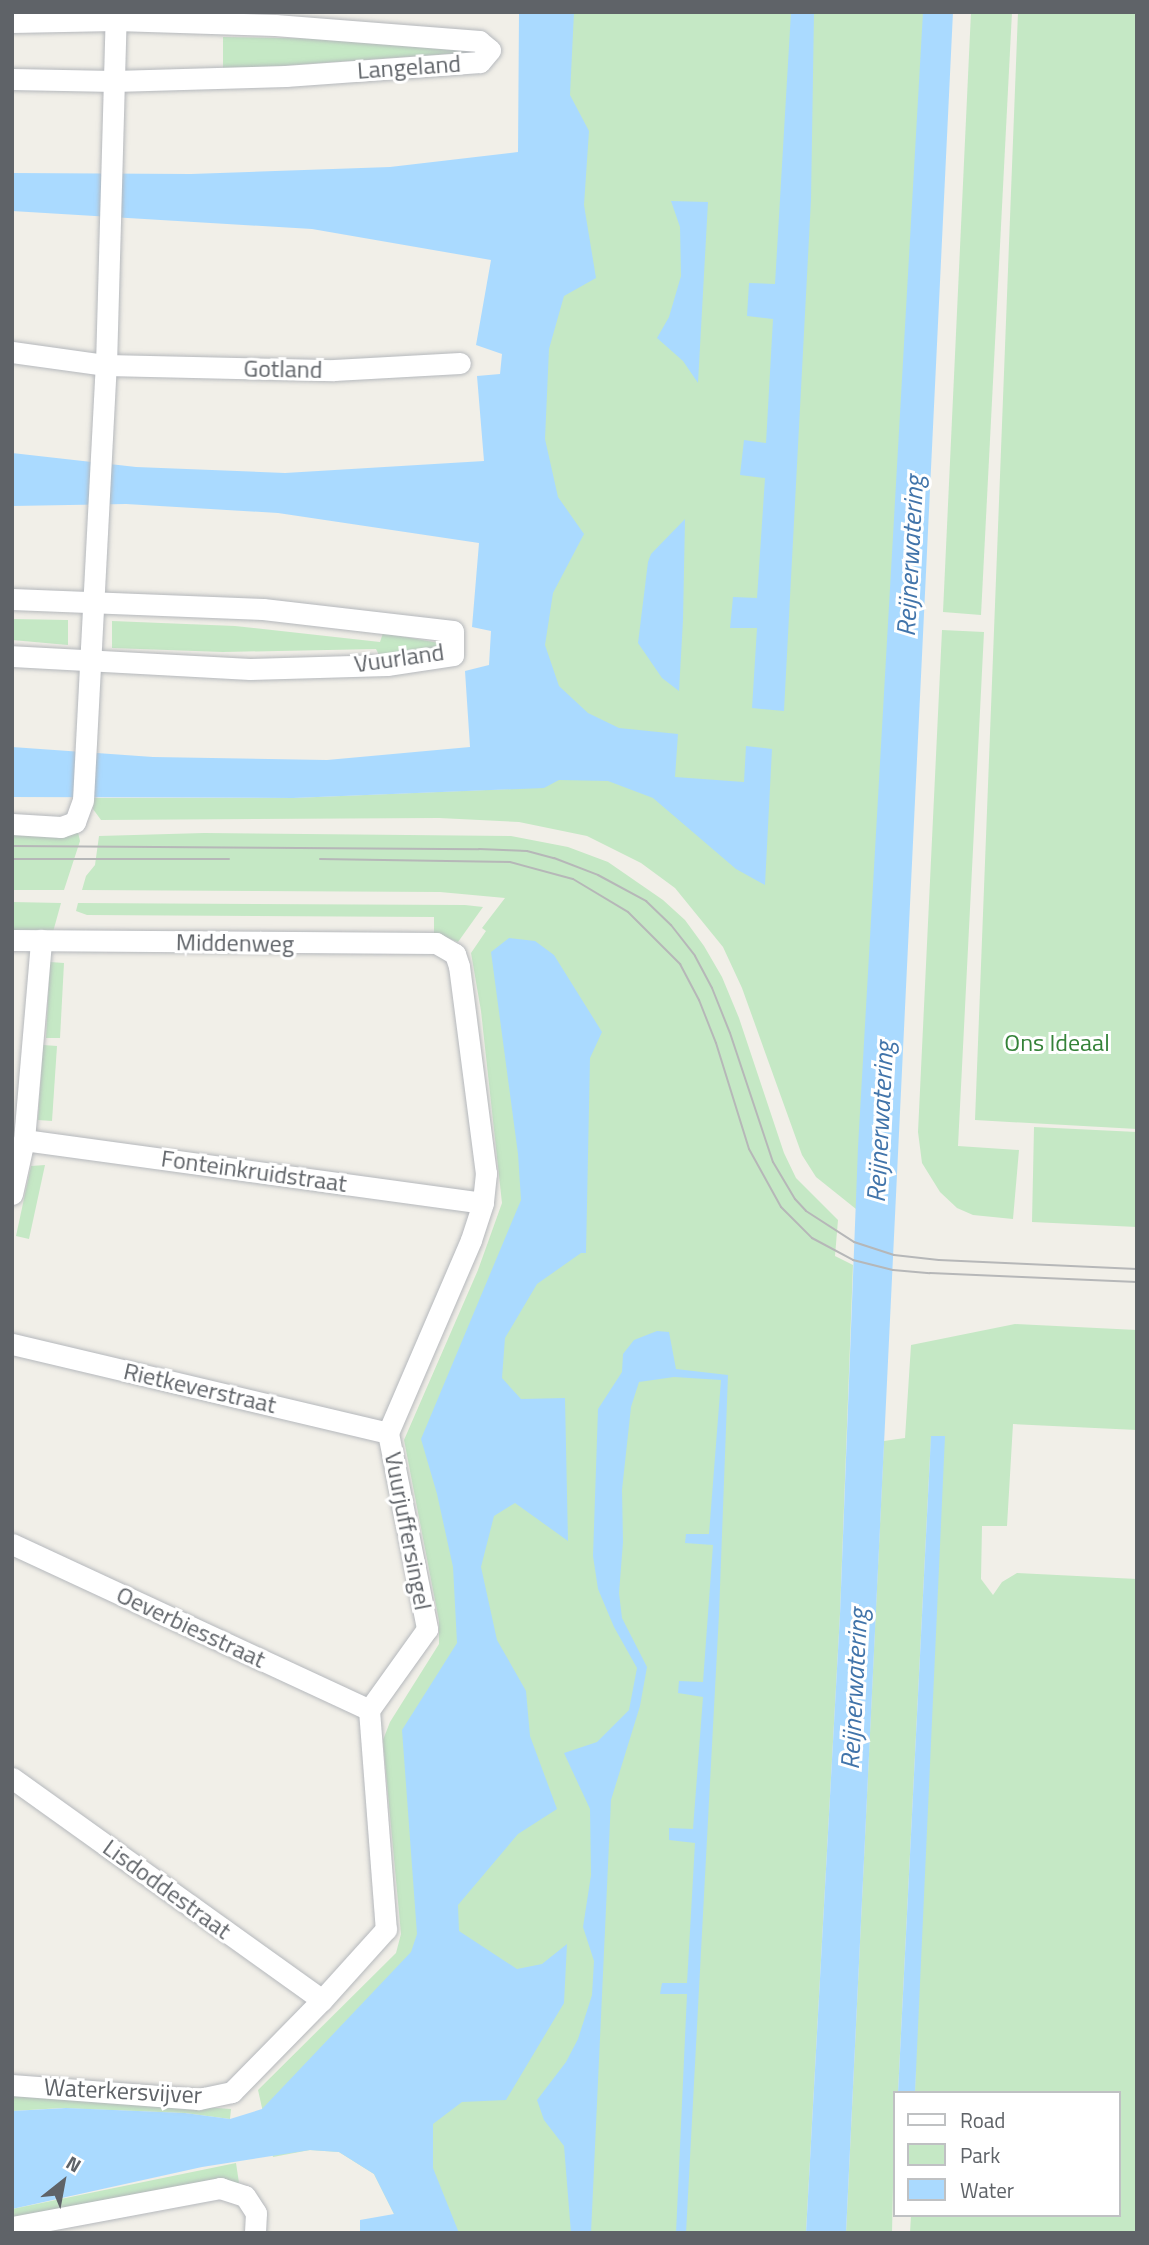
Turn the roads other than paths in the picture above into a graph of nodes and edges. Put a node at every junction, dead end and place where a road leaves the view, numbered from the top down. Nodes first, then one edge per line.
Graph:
1 (116, 16) edge
2 (12, 22) edge
3 (12, 79) edge
4 (114, 81) junction
5 (12, 352) edge
6 (460, 363) dead end
7 (106, 365) junction
8 (12, 599) edge
9 (94, 600) junction
10 (12, 656) edge
11 (91, 661) junction
12 (12, 824) edge
13 (12, 940) edge
14 (41, 940) junction
15 (455, 954) joint
16 (24, 1140) junction
17 (12, 1194) edge
18 (483, 1203) junction
19 (12, 1345) edge
20 (388, 1433) junction
21 (12, 1544) edge
22 (369, 1710) junction
23 (12, 1778) edge
24 (322, 2000) junction
25 (12, 2084) edge
26 (12, 2227) edge
27 (255, 2233) edge

1 - 2 street, Langeland
1 - 4 street
1 - 4 street, Langeland
3 - 4 street, Langeland
4 - 7 street
5 - 7 street, Gotland
6 - 7 street, Gotland
7 - 9 street
8 - 9 street, Vuurland
9 - 11 street
9 - 11 street, Vuurland
10 - 11 street, Vuurland
11 - 12 street
13 - 14 street, Middenweg
14 - 15 street, Middenweg
14 - 16 street
15 - 18 street, Vuurjuffersingel
16 - 17 street
16 - 18 street, Fonteinkruidstraat
18 - 20 street, Vuurjuffersingel
19 - 20 street, Rietkeverstraat
20 - 22 street, Vuurjuffersingel
21 - 22 street, Oeverbiesstraat
22 - 24 street
23 - 24 street, Lisdoddestraat
24 - 25 street, Waterkersvijver
26 - 27 street

